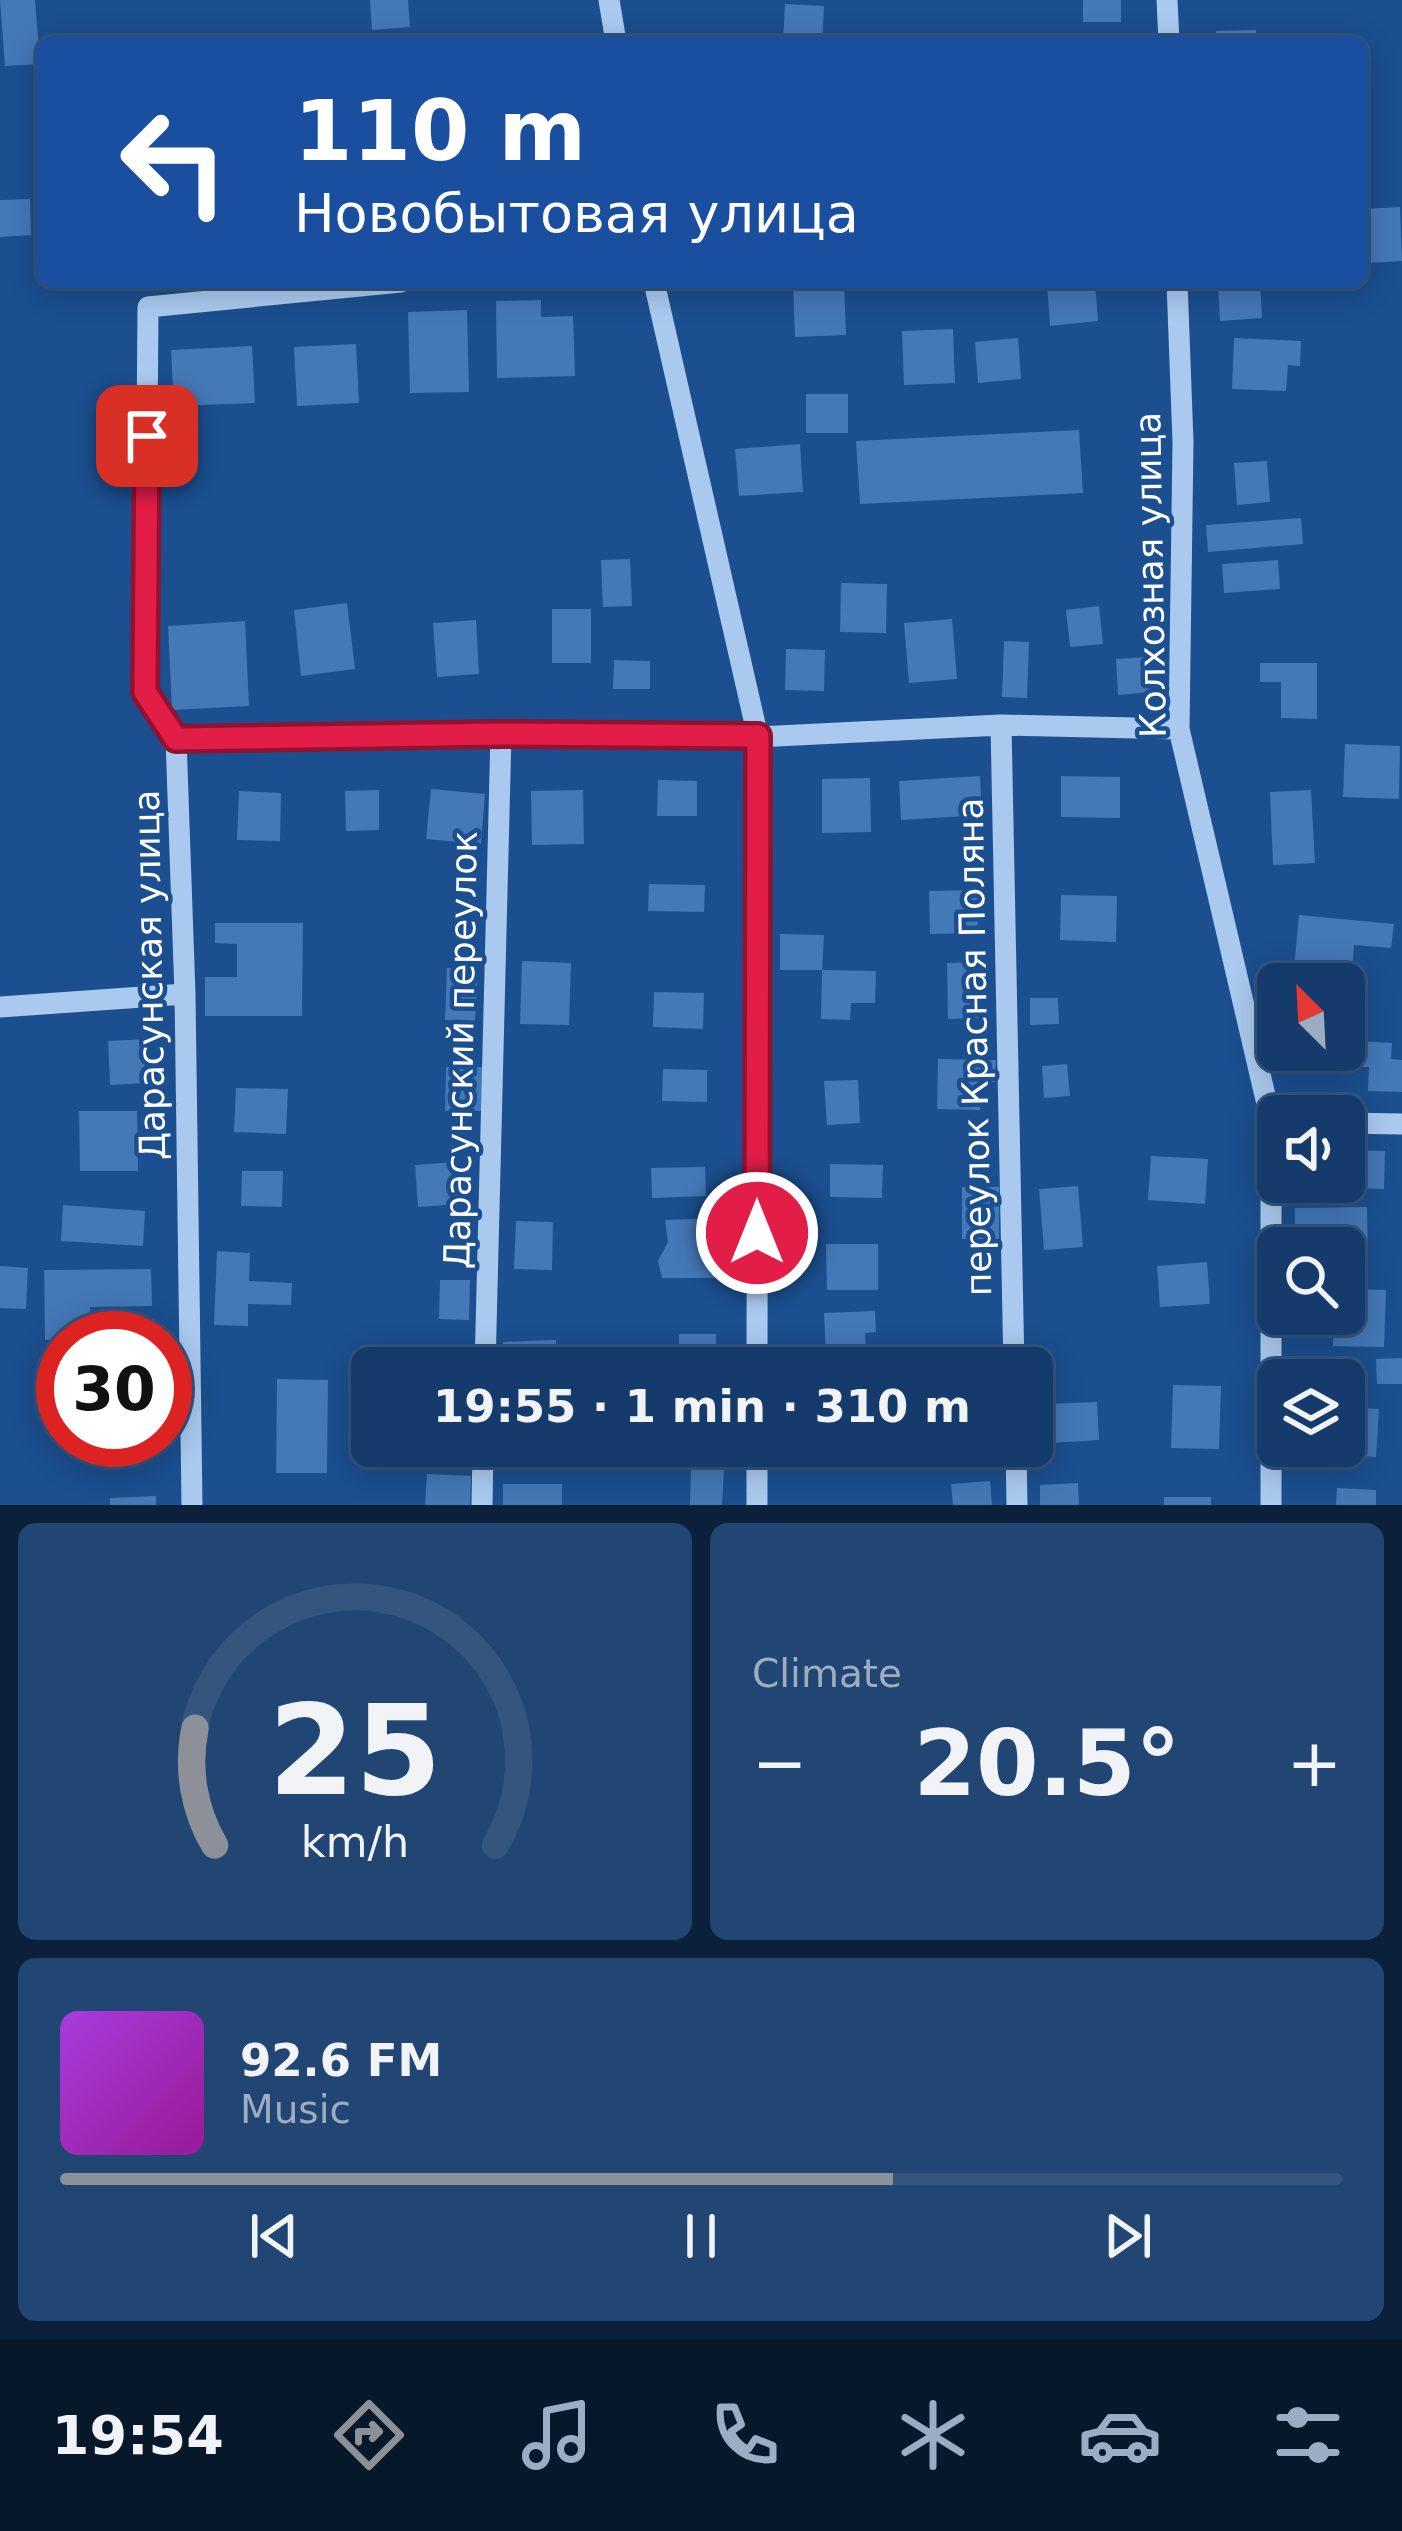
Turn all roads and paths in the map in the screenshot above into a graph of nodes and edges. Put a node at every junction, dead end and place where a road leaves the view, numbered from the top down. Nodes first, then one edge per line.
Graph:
1 (609, 0) edge
2 (1167, 0) edge
3 (615, 36) edge
4 (1168, 36) edge
5 (343, 288) edge
6 (655, 288) edge
7 (1178, 288) edge
8 (1000, 725) junction
9 (1179, 729) junction
10 (501, 734) junction
11 (758, 736) junction
12 (176, 739) junction
13 (184, 994) junction
14 (0, 1007) edge
15 (1268, 1095) edge
16 (1365, 1123) edge
17 (1402, 1124) edge
18 (1273, 1203) edge
19 (486, 1347) edge
20 (757, 1347) edge
21 (1013, 1347) edge
22 (483, 1467) edge
23 (757, 1467) edge
24 (1016, 1467) edge
25 (192, 1505) edge
26 (482, 1505) edge
27 (757, 1505) edge
28 (1017, 1505) edge
29 (1271, 1505) edge

1 - 3 street
2 - 4 street
5 - 12 street, Дарасунская улица
6 - 11 street
7 - 9 street, Колхозная улица
8 - 9 street
8 - 11 street
8 - 21 street, переулок Красная Поляна
9 - 15 street, Колхозная улица
10 - 11 street
10 - 12 street
10 - 19 street, Дарасунский переулок
11 - 20 street
12 - 13 street, Дарасунская улица
13 - 14 street
13 - 25 street, Дарасунская улица
16 - 17 street
18 - 29 street, Колхозная улица
22 - 26 street
23 - 27 street
24 - 28 street

